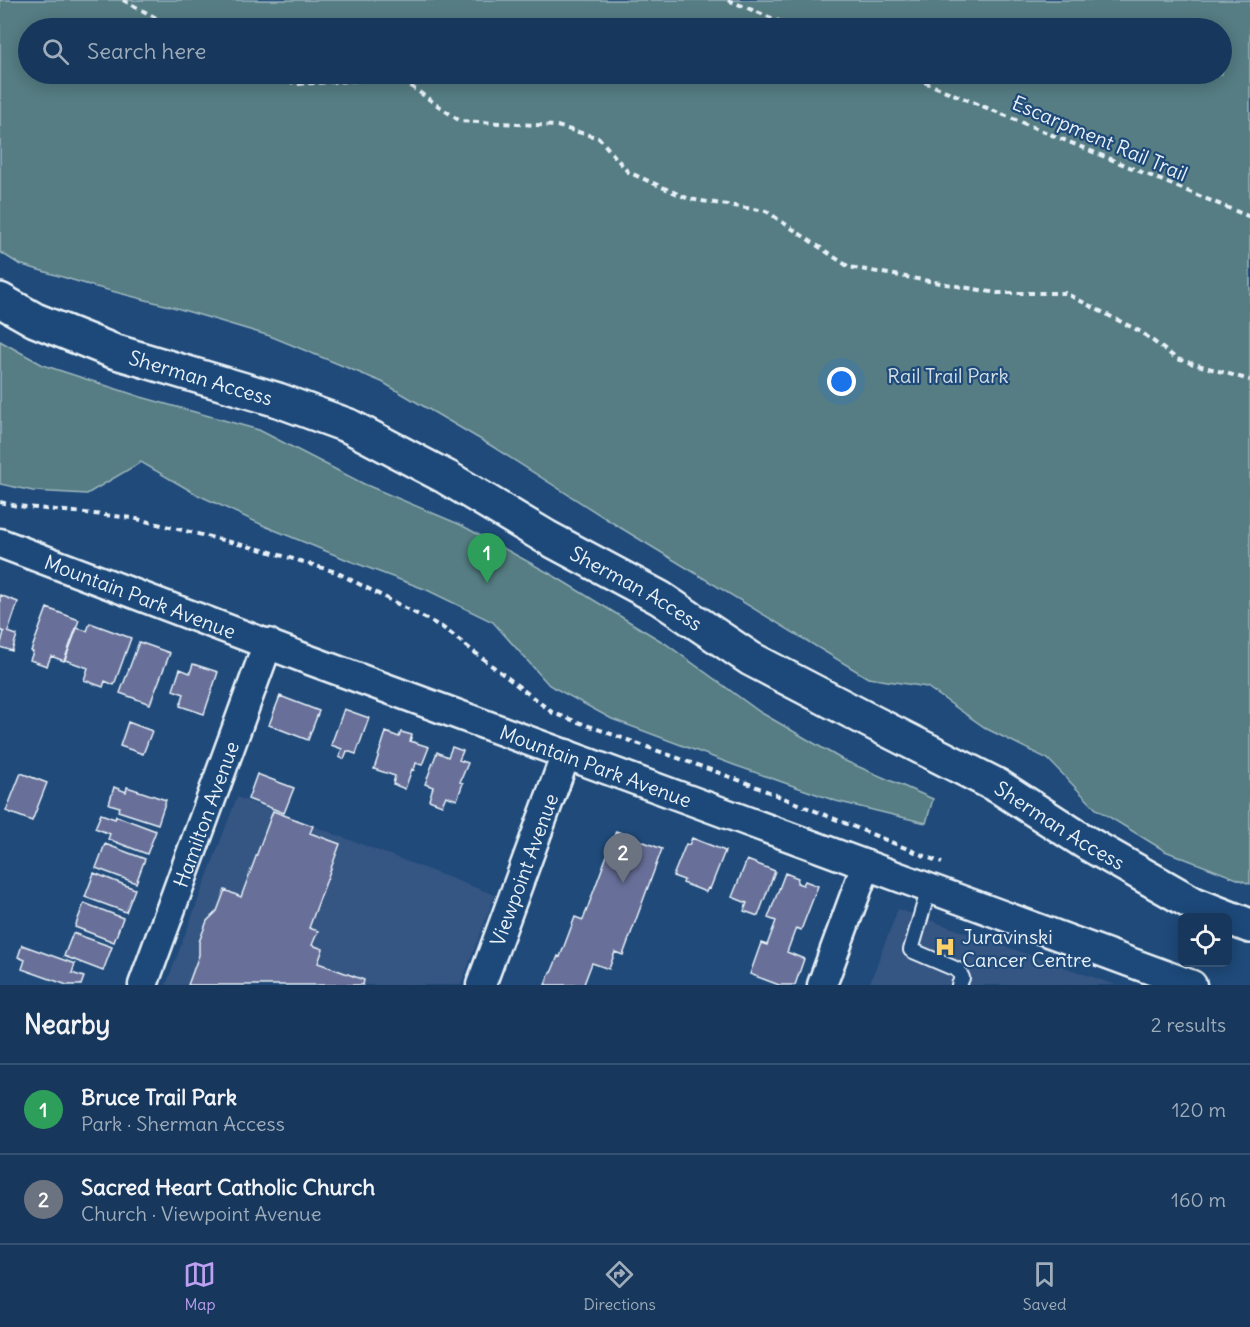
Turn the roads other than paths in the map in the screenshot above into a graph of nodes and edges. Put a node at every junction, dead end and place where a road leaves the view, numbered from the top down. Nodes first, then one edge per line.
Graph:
1 (0, 300) edge
2 (0, 543) edge
3 (268, 643) junction
4 (566, 754) junction
5 (866, 865) junction
6 (929, 888) junction
7 (1250, 926) edge
8 (143, 985) edge
9 (481, 985) edge
10 (822, 985) edge
11 (959, 985) edge
12 (1192, 985) edge

1 - 7 main road, Sherman Access
2 - 3 street, Mountain Park Avenue
3 - 4 street, Mountain Park Avenue
3 - 8 street, Hamilton Avenue
4 - 5 street, Mountain Park Avenue
4 - 9 street, Viewpoint Avenue
5 - 6 street, Mountain Park Avenue
5 - 10 street
6 - 11 lane
6 - 12 street, Mountain Park Avenue

